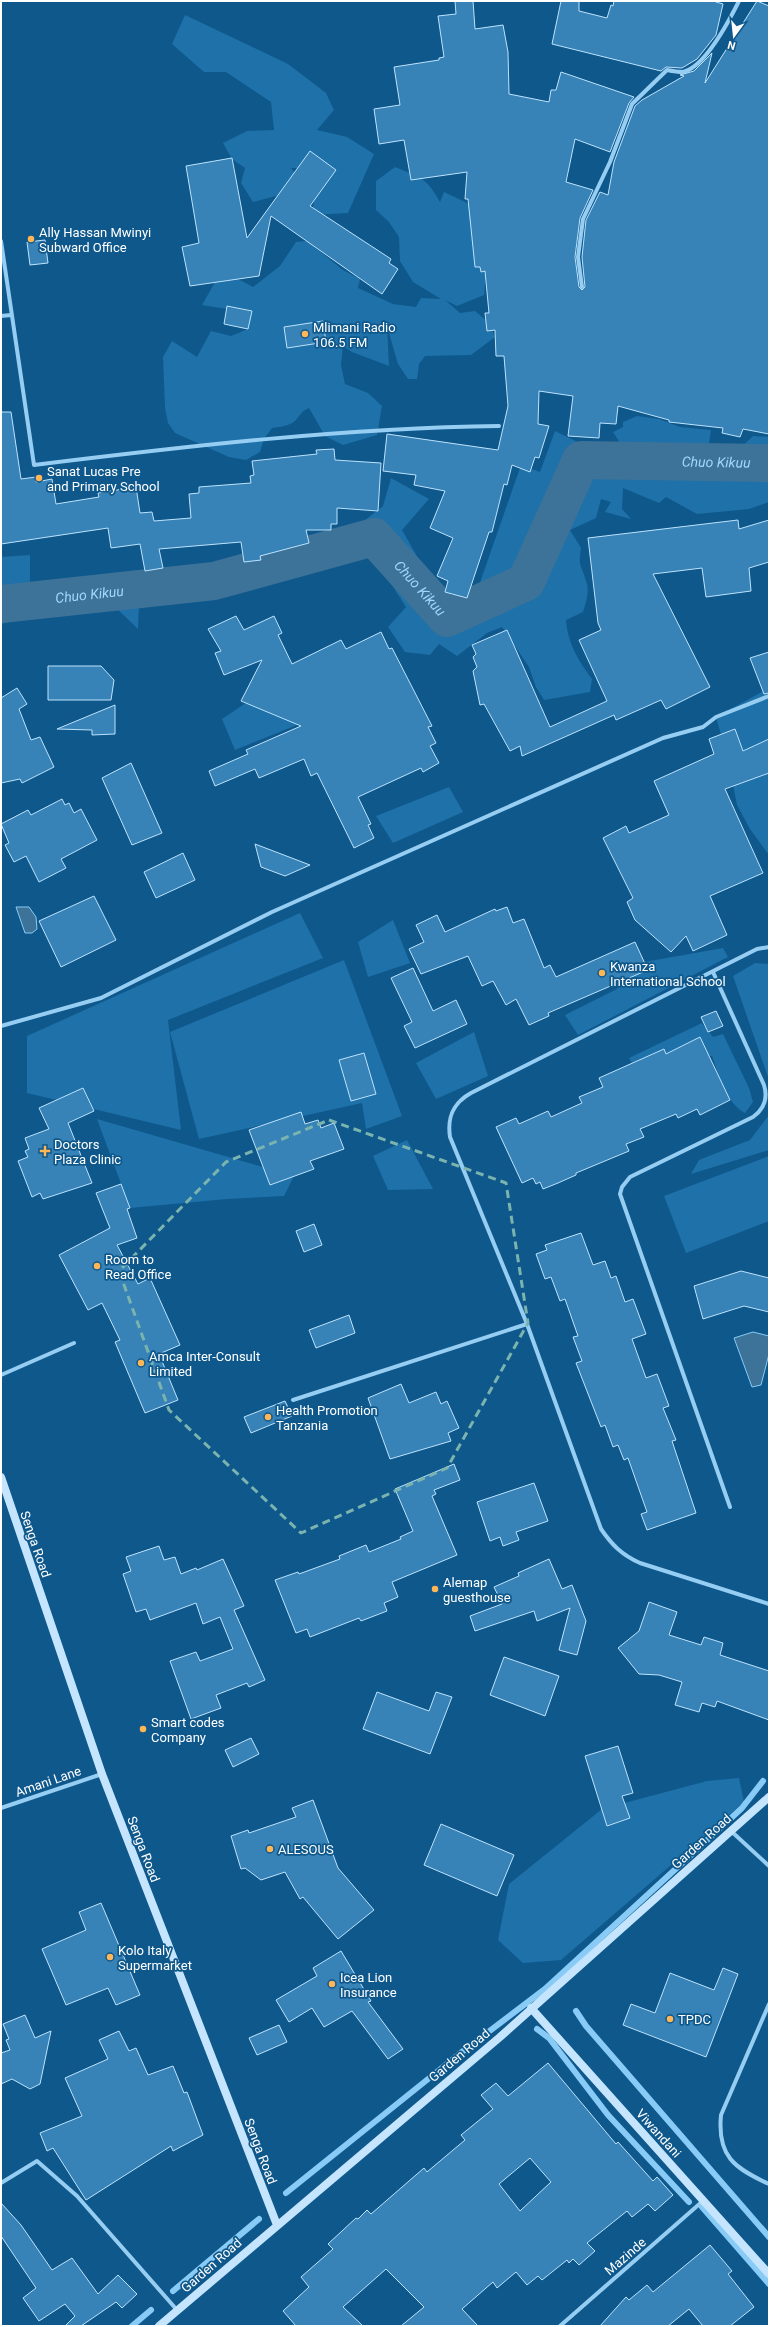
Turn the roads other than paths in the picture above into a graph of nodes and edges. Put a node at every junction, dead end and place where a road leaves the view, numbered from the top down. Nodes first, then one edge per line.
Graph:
1 (739, 1) edge
2 (1, 241) edge
3 (582, 286) dead end
4 (11, 315) junction
5 (1, 316) edge
6 (500, 426) dead end
7 (769, 696) edge
8 (769, 948) edge
9 (713, 972) junction
10 (1, 1026) edge
11 (527, 1324) junction
12 (74, 1343) dead end
13 (1, 1375) edge
14 (293, 1400) dead end
15 (1, 1477) edge
16 (730, 1508) dead end
17 (769, 1604) edge
18 (102, 1774) junction
19 (769, 1797) edge
20 (1, 1808) edge
21 (731, 1831) junction
22 (769, 1866) edge
23 (769, 2004) edge
24 (531, 2008) junction
25 (1, 2183) edge
26 (769, 2184) edge
27 (704, 2200) junction
28 (277, 2224) junction
29 (769, 2274) edge
30 (177, 2310) junction
31 (159, 2326) edge
32 (560, 2326) edge

1 - 3 street
2 - 4 street
4 - 5 street
4 - 6 street
7 - 10 street
8 - 9 street
9 - 11 street
9 - 16 street
11 - 14 street
11 - 17 street
12 - 13 street
15 - 18 street, Senga Road
18 - 20 street, Amani Lane
18 - 28 street, Senga Road
19 - 21 street, Garden Road
21 - 22 street
21 - 24 street, Garden Road
23 - 26 street
24 - 27 street, Viwandani
24 - 28 street, Garden Road
25 - 30 street
27 - 29 street, Viwandani
27 - 32 street, Mazinde
28 - 30 street, Garden Road
30 - 31 street, Garden Road

